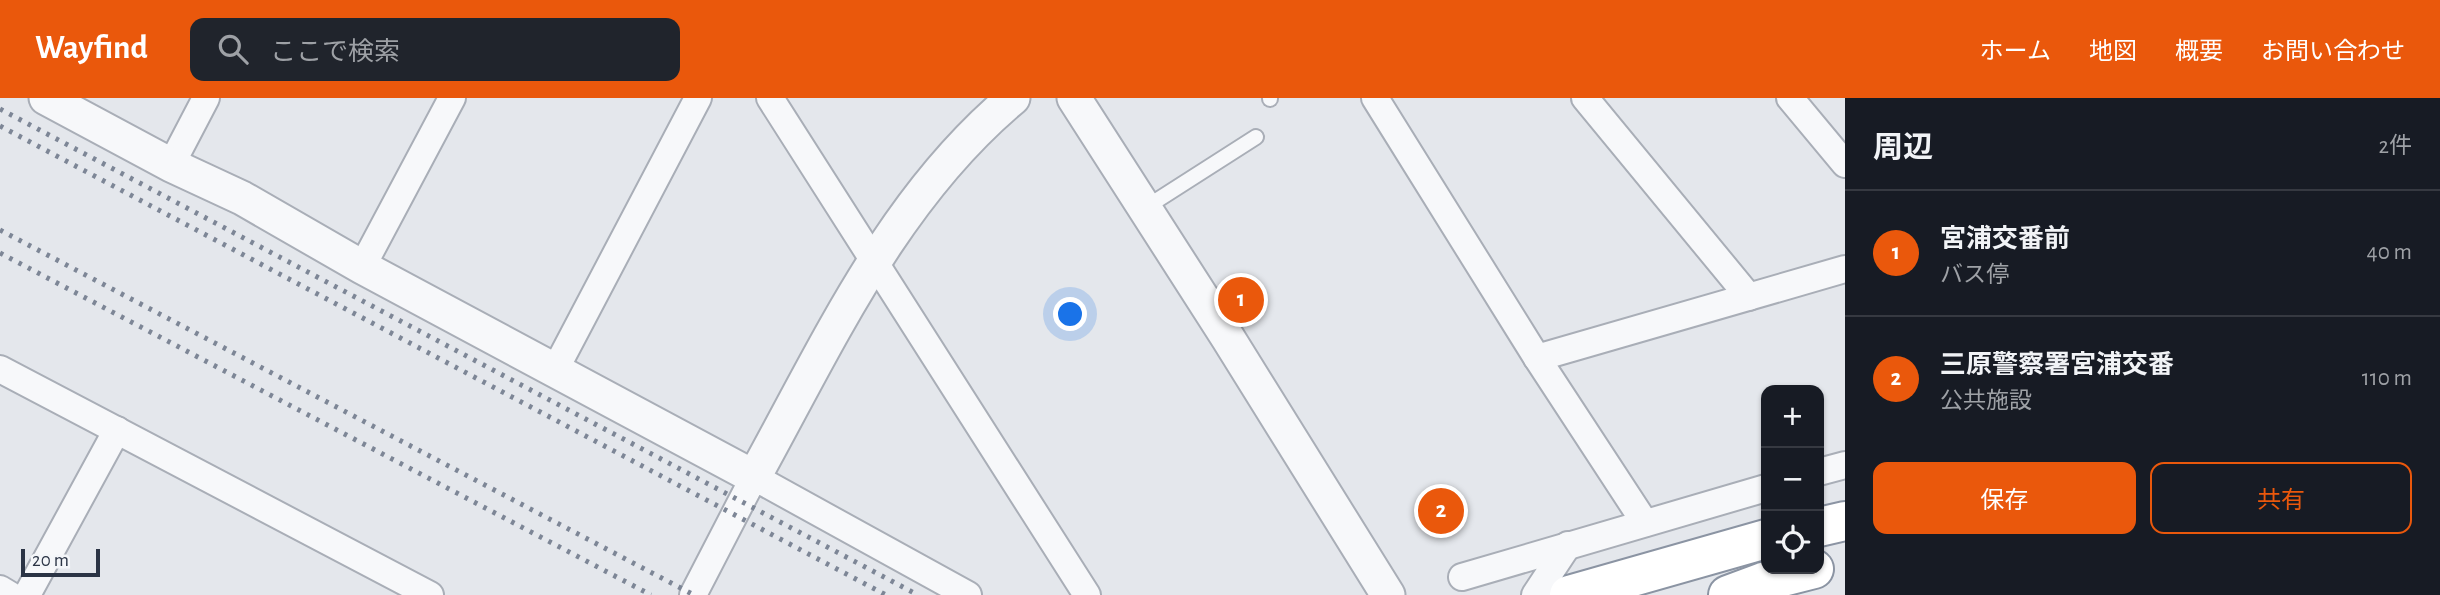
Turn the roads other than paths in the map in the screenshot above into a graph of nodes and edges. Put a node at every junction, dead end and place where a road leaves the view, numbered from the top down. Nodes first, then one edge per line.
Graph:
1 (46, 98) edge
2 (206, 98) edge
3 (452, 98) edge
4 (698, 98) edge
5 (770, 98) edge
6 (1013, 98) edge
7 (1074, 98) edge
8 (1375, 98) edge
9 (1585, 98) edge
10 (1790, 98) edge
11 (1256, 137) dead end
12 (1845, 164) edge
13 (171, 165) junction
14 (1145, 208) junction
15 (874, 259) junction
16 (362, 267) junction
17 (1845, 269) edge
18 (1749, 297) junction
19 (1537, 358) junction
20 (0, 369) edge
21 (555, 370) junction
22 (117, 430) junction
23 (1845, 465) edge
24 (1824, 471) edge
25 (754, 477) junction
26 (1761, 489) edge
27 (1845, 521) edge
28 (1645, 523) junction
29 (1824, 526) edge
30 (1760, 540) edge
31 (1568, 545) junction
32 (1845, 561) edge
33 (1824, 566) edge
34 (1793, 574) edge
35 (1462, 577) dead end
36 (0, 589) edge
37 (10, 595) edge
38 (27, 595) edge
39 (430, 595) edge
40 (693, 595) edge
41 (968, 595) edge
42 (1087, 595) edge
43 (1388, 595) edge
44 (1535, 595) edge
45 (1569, 595) edge
46 (1727, 595) edge

1 - 13 street
2 - 13 street
3 - 16 street
4 - 21 street
5 - 15 street
6 - 15 street
7 - 14 street
8 - 19 street
9 - 18 street
10 - 12 street
11 - 14 lane
13 - 16 street
14 - 43 street
15 - 25 street
15 - 42 street
16 - 21 street
17 - 18 street
18 - 19 street
19 - 28 street
20 - 22 street
21 - 25 street
22 - 38 street
22 - 39 street
23 - 24 street
25 - 40 street
25 - 41 street
26 - 28 street
27 - 29 highway
28 - 31 street
30 - 45 highway
31 - 35 street
31 - 44 street
32 - 33 highway
34 - 46 highway
36 - 37 street

